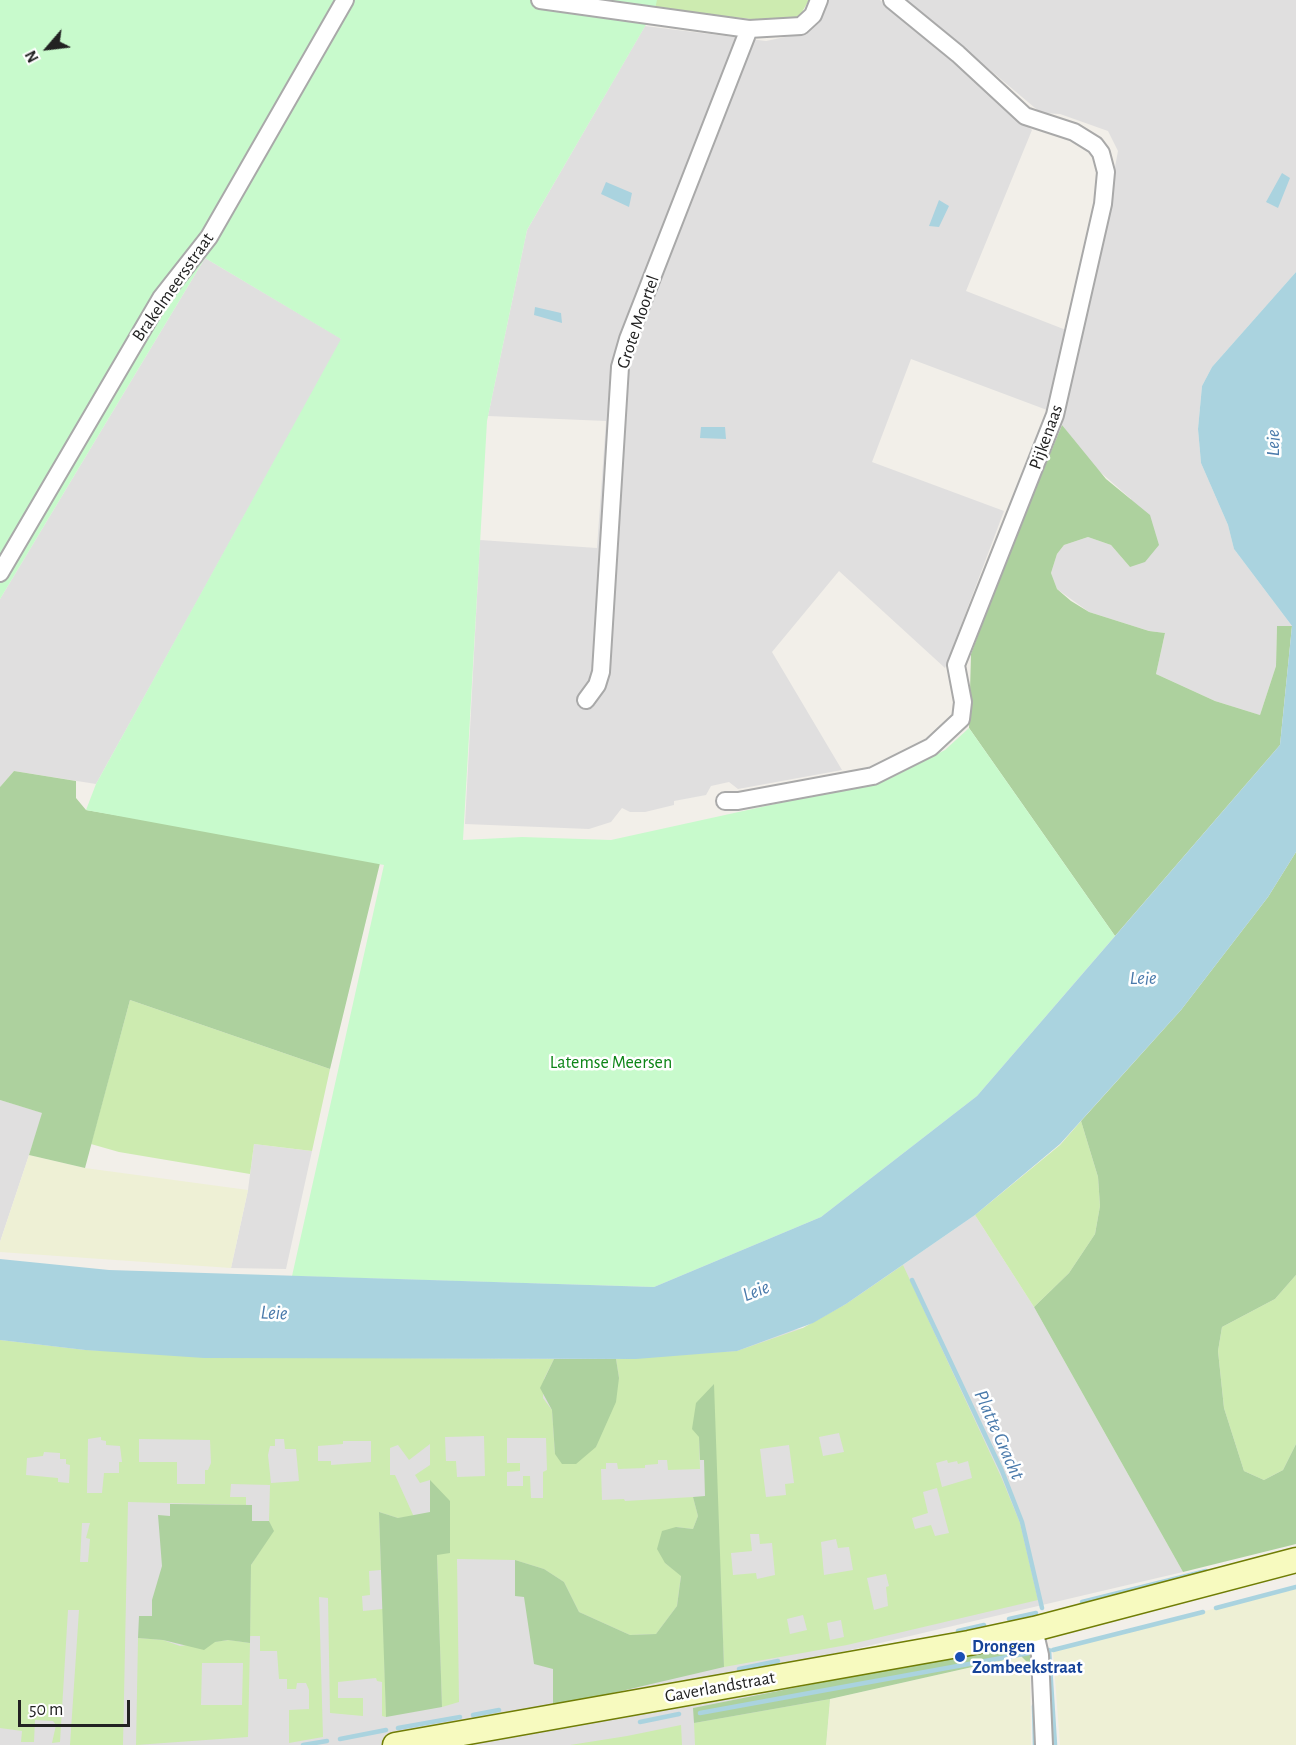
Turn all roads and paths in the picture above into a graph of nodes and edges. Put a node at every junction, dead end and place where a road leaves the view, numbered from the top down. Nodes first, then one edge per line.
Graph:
1 (345, 0) edge
2 (540, 0) edge
3 (819, 0) edge
4 (892, 0) edge
5 (749, 28) junction
6 (0, 573) edge
7 (586, 700) dead end
8 (725, 801) dead end
9 (1296, 1560) edge
10 (1039, 1627) junction
11 (395, 1745) edge
12 (1044, 1745) edge

1 - 6 street, Brakelmeersstraat
2 - 5 street
3 - 5 street
4 - 8 street, Pijkenaas
5 - 7 street, Grote Moortel
9 - 10 main road, Gaverlandstraat
10 - 11 main road, Gaverlandstraat
10 - 12 street

